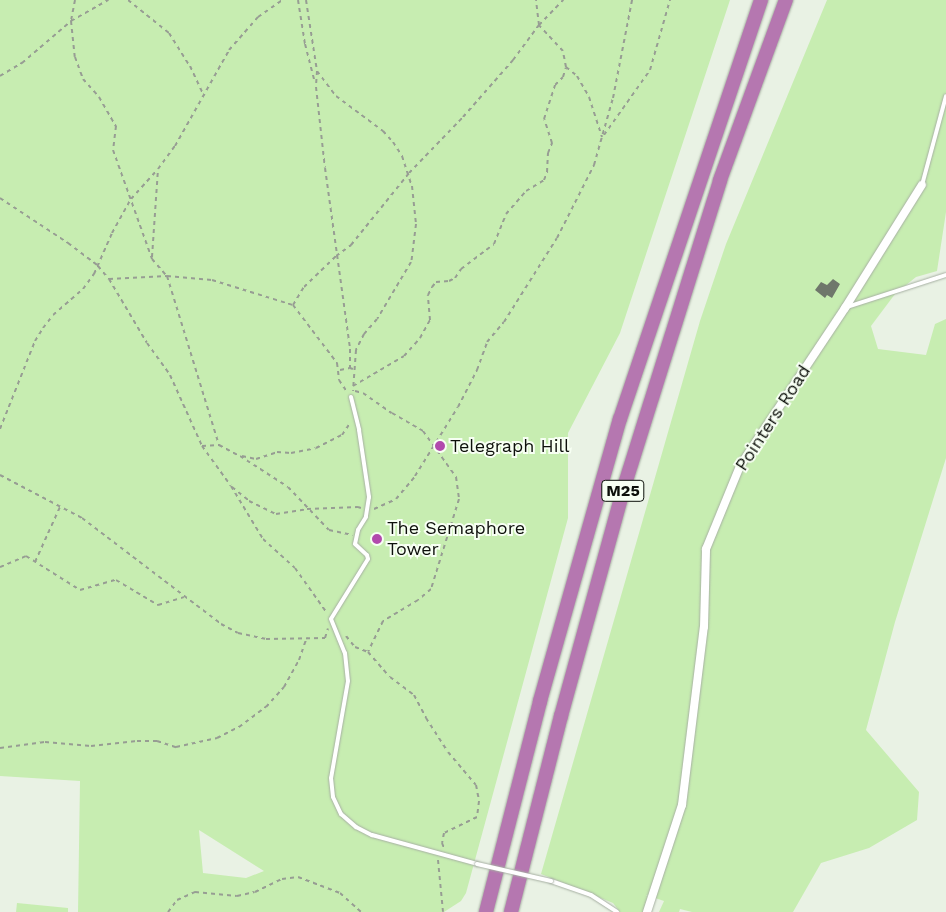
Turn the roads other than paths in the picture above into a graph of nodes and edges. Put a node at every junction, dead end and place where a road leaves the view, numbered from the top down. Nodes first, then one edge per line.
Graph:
1 (761, 0) edge
2 (786, 0) edge
3 (946, 96) edge
4 (922, 184) joint
5 (946, 275) edge
6 (845, 308) junction
7 (351, 397) road end
8 (486, 912) edge
9 (511, 912) edge
10 (617, 912) edge
11 (646, 912) edge

1 - 8 highway, M25
2 - 9 highway, M25
3 - 4 lane, Pointers Road
4 - 6 street, Pointers Road
5 - 6 lane
6 - 11 street, Pointers Road
7 - 10 lane, bridge

